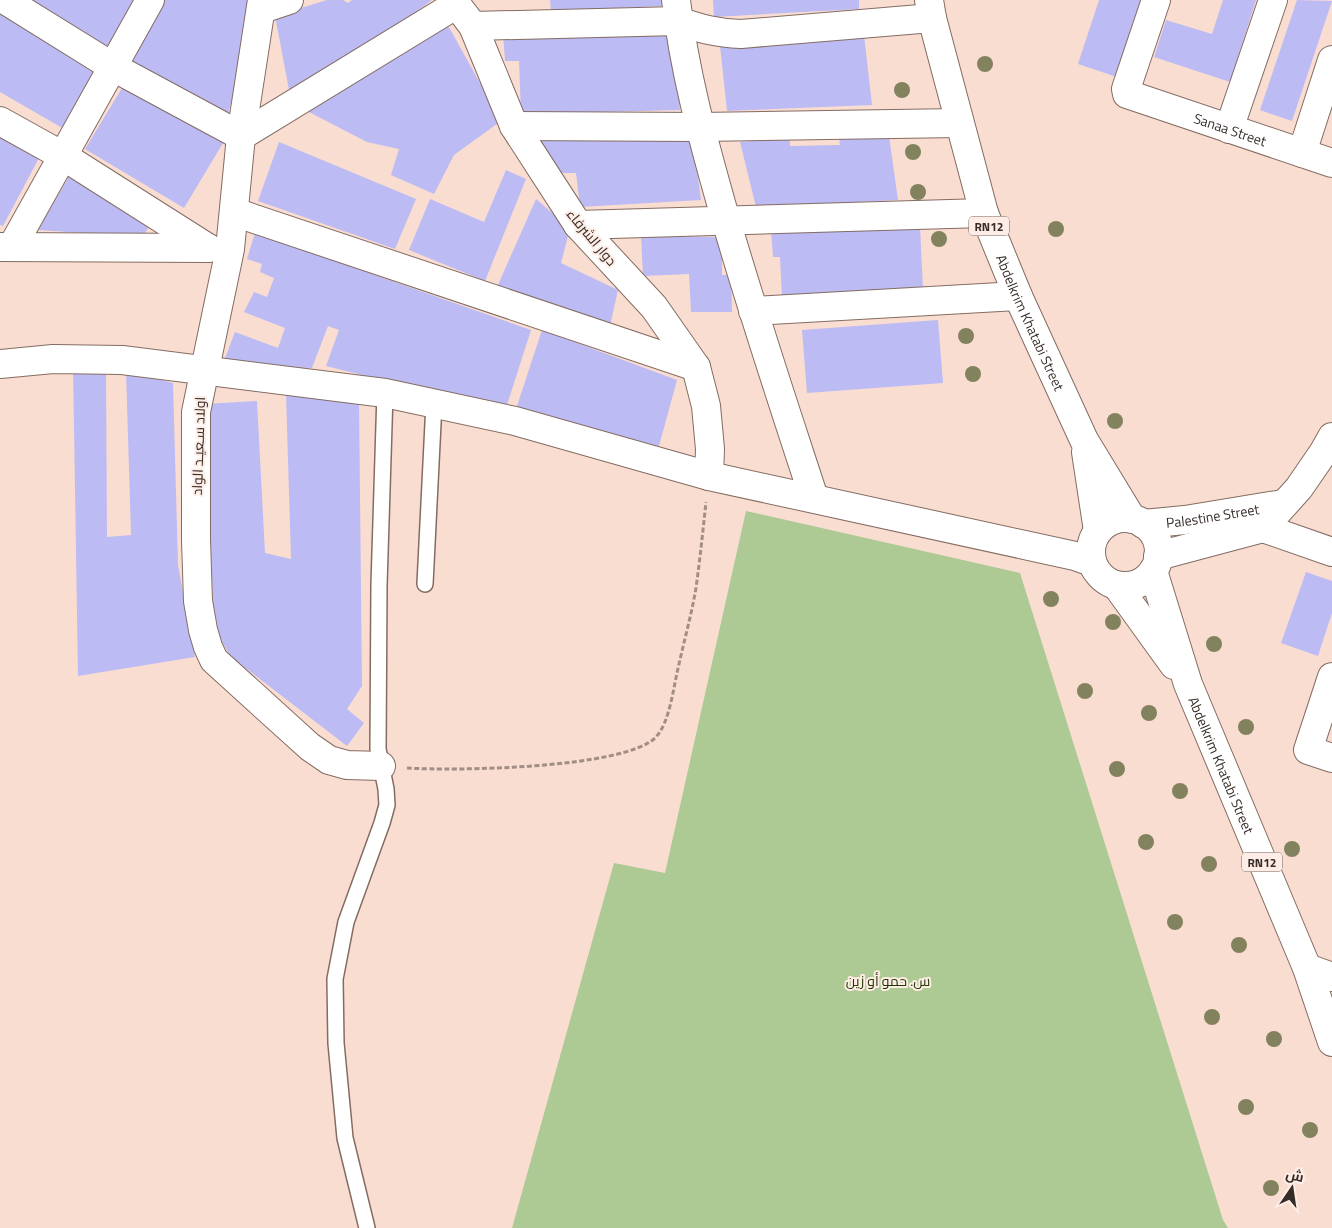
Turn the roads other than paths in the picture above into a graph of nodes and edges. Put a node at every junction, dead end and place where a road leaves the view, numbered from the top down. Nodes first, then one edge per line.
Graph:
1 (150, 0) edge
2 (289, 0) edge
3 (1156, 0) edge
4 (1273, 0) edge
5 (9, 1) edge
6 (455, 2) edge
7 (262, 4) edge
8 (931, 9) edge
9 (677, 11) edge
10 (473, 26) junction
11 (1332, 60) edge
12 (113, 66) junction
13 (0, 121) edge
14 (959, 123) junction
15 (514, 126) junction
16 (700, 127) junction
17 (1229, 129) junction
18 (241, 136) junction
19 (1302, 153) junction
20 (63, 156) junction
21 (1332, 164) edge
22 (234, 212) junction
23 (984, 213) junction
24 (726, 221) junction
25 (578, 225) junction
26 (6, 247) edge
27 (219, 249) junction
28 (1018, 296) junction
29 (753, 311) junction
30 (0, 364) edge
31 (696, 367) junction
32 (205, 371) junction
33 (385, 393) junction
34 (434, 403) junction
35 (1332, 437) edge
36 (1084, 440) junction
37 (709, 476) junction
38 (814, 498) junction
39 (1283, 504) junction
40 (1137, 522) junction
41 (1263, 528) junction
42 (1098, 531) junction
43 (1332, 552) edge
44 (1092, 562) junction
45 (1156, 564) junction
46 (424, 584) dead end
47 (1117, 586) junction
48 (1332, 677) edge
49 (1188, 684) junction
50 (1320, 754) edge
51 (381, 766) junction
52 (1319, 973) edge
53 (1332, 1042) edge
54 (367, 1228) edge

1 - 12 street
2 - 7 street
3 - 17 street, Sanaa Street
4 - 17 street
5 - 12 street
6 - 10 street, دوار الشرفاء
6 - 18 street
7 - 18 street, اولاد سـعيـد الواد
8 - 9 street
8 - 14 street, Abdelkrim Khatabi Street / RN12
9 - 10 street
9 - 16 street
10 - 15 street, دوار الشرفاء
11 - 19 street
12 - 18 street
12 - 20 street
13 - 20 street
14 - 16 street
14 - 23 street, Abdelkrim Khatabi Street / RN12
15 - 16 street
15 - 25 street, دوار الشرفاء
16 - 24 street
17 - 19 street, Sanaa Street
18 - 22 street, اولاد سـعيـد الواد
19 - 21 street, Sanaa Street
20 - 26 street
20 - 27 street
22 - 27 street, اولاد سـعيـد الواد
22 - 31 street
23 - 24 street
23 - 28 street, Abdelkrim Khatabi Street / RN12
24 - 25 street
24 - 29 street
25 - 31 street, دوار الشرفاء
26 - 27 street
27 - 32 street, اولاد سـعيـد الواد
28 - 29 street
28 - 36 street, Abdelkrim Khatabi Street / RN12
29 - 38 street
30 - 32 street
31 - 37 street, دوار الشرفاء
32 - 33 street
32 - 51 street, اولاد سـعيـد الواد
33 - 34 street
33 - 51 lane
34 - 37 street
34 - 46 lane
35 - 39 street, Palestine Street
36 - 40 street, Abdelkrim Khatabi Street / RN12
36 - 42 street, Abdelkrim Khatabi Street / RN12
37 - 38 street
38 - 44 street
39 - 40 street, Palestine Street
39 - 41 street, Palestine Street
40 - 42 street
40 - 45 street, RN12
41 - 43 street
41 - 45 street, Palestine Street
42 - 44 street, RN12
44 - 47 street, RN12
45 - 47 street
45 - 49 street, Abdelkrim Khatabi Street / RN12
47 - 49 street, Abdelkrim Khatabi Street / RN12
48 - 50 street
49 - 52 street, Abdelkrim Khatabi Street / RN12
51 - 54 lane
52 - 53 street, Abdelkrim Khatabi Street / RN12

